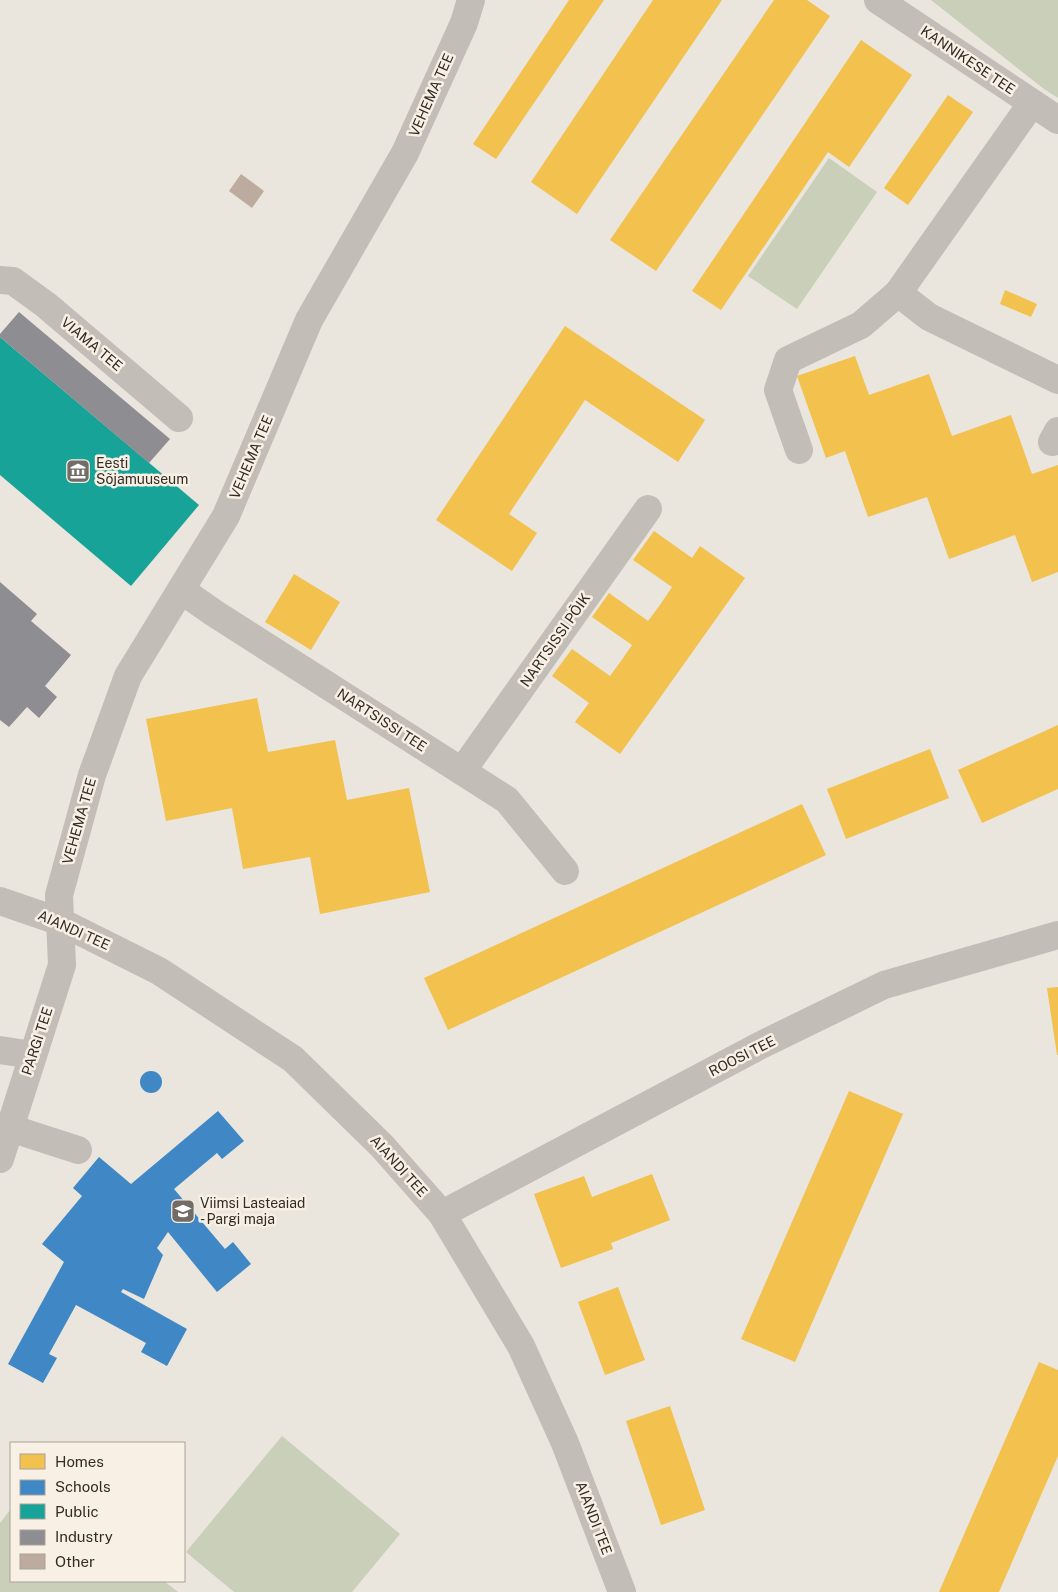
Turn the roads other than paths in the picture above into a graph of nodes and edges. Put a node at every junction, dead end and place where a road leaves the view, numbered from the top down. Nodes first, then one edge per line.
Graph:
1 (478, 0) edge
2 (878, 0) edge
3 (467, 12) edge
4 (1032, 103) junction
5 (1058, 120) edge
6 (0, 280) edge
7 (898, 293) junction
8 (1058, 380) edge
9 (179, 418) dead end
10 (798, 450) dead end
11 (648, 509) dead end
12 (182, 590) junction
13 (462, 772) junction
14 (565, 871) dead end
15 (0, 901) edge
16 (61, 922) junction
17 (1058, 935) edge
18 (0, 1050) edge
19 (33, 1055) junction
20 (10, 1128) junction
21 (78, 1150) dead end
22 (0, 1159) edge
23 (442, 1214) junction
24 (622, 1592) edge

1 - 3 street, VEHEMA TEE
2 - 4 street, KANNIKESE TEE
3 - 12 street, VEHEMA TEE
4 - 5 street, KANNIKESE TEE
4 - 7 street
6 - 9 street, VIAMA TEE
7 - 8 street
7 - 10 street
11 - 13 street, NARTSISSI PÕIK
12 - 13 street, NARTSISSI TEE
12 - 16 street, VEHEMA TEE
13 - 14 street, NARTSISSI TEE
15 - 16 street, AIANDI TEE
16 - 19 street, PARGI TEE
16 - 23 street, AIANDI TEE
17 - 23 street, ROOSI TEE
18 - 19 street
19 - 20 street, PARGI TEE
20 - 21 street
20 - 22 street, PARGI TEE
23 - 24 street, AIANDI TEE

